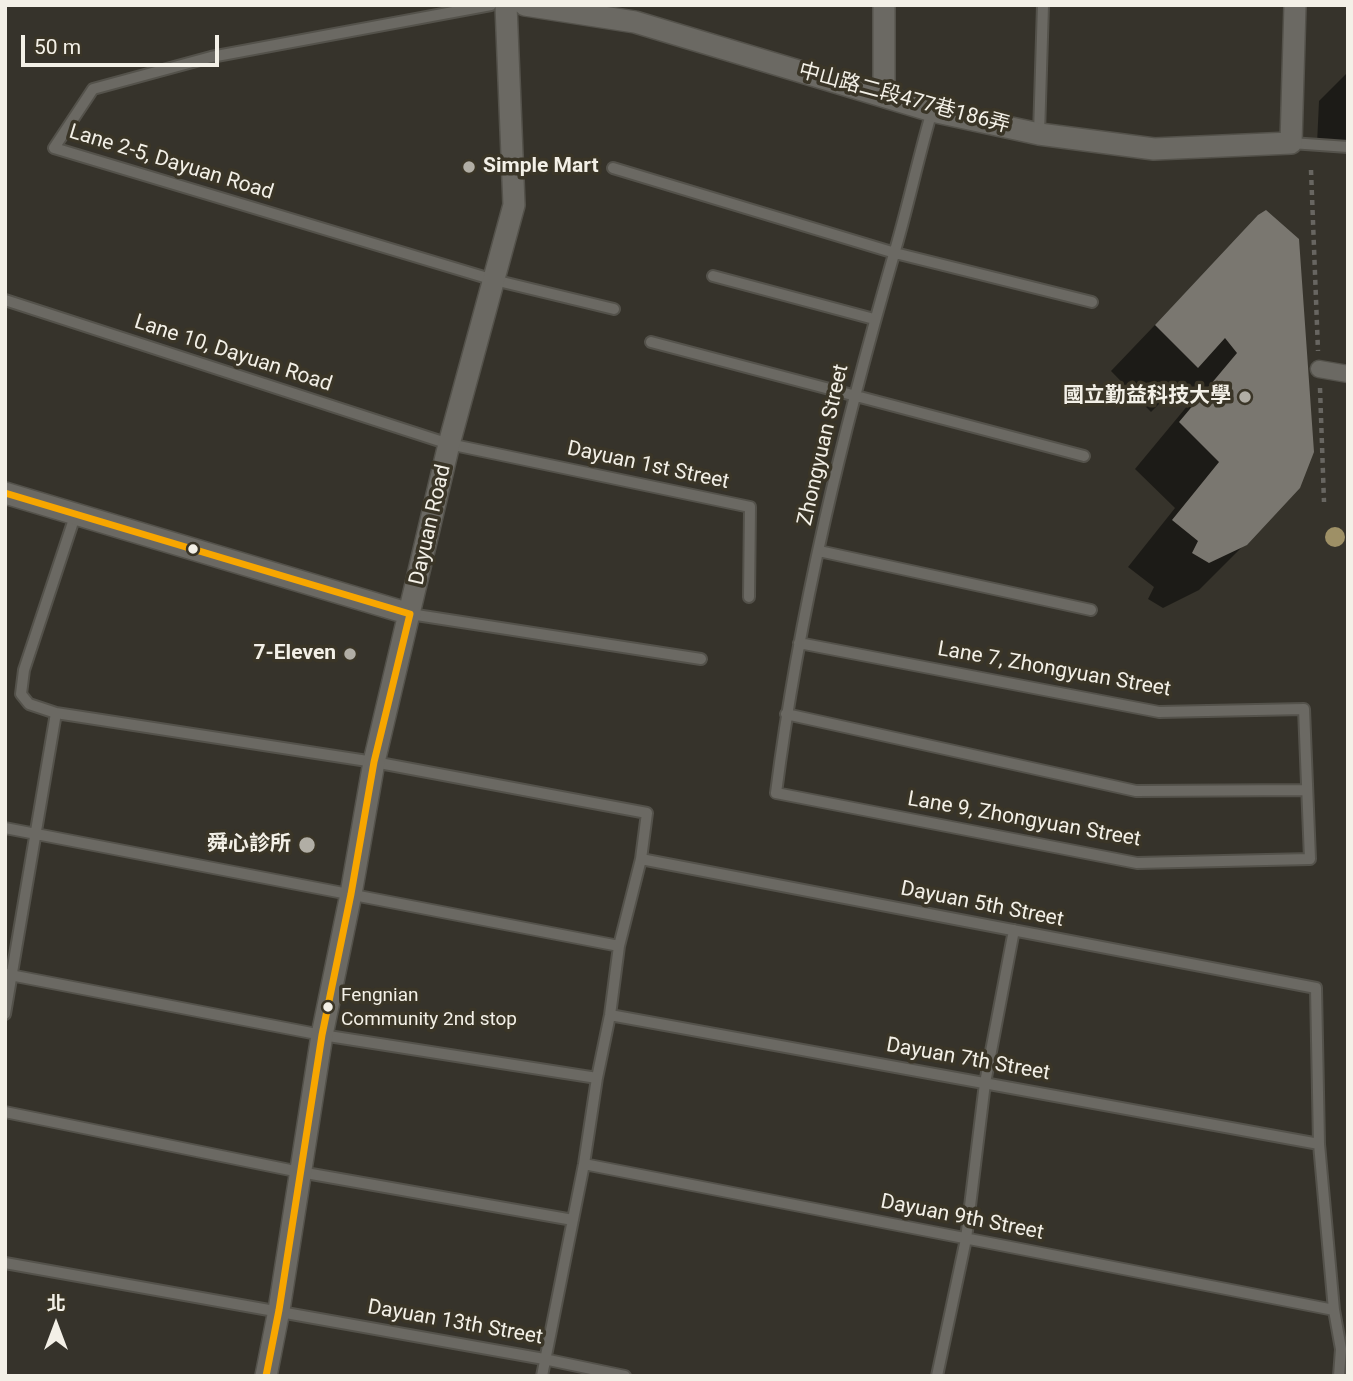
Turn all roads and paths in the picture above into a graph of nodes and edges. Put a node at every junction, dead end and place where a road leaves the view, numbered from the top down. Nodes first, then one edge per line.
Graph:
1 (491, 5) edge
2 (506, 5) edge
3 (524, 5) edge
4 (884, 5) edge
5 (1043, 5) edge
6 (1295, 5) edge
7 (884, 96) junction
8 (932, 111) junction
9 (1039, 134) junction
10 (1291, 143) junction
11 (1348, 147) edge
12 (613, 168) dead end
13 (1311, 170) dead end
14 (895, 253) junction
15 (713, 276) dead end
16 (494, 280) junction
17 (5, 300) edge
18 (1092, 302) dead end
19 (614, 309) dead end
20 (874, 319) junction
21 (651, 342) dead end
22 (1319, 369) junction
23 (1348, 374) edge
24 (855, 396) junction
25 (449, 444) junction
26 (1084, 456) dead end
27 (5, 494) edge
28 (1324, 502) dead end
29 (75, 516) junction
30 (819, 551) junction
31 (749, 597) dead end
32 (1091, 610) dead end
33 (410, 614) junction
34 (799, 643) junction
35 (701, 659) dead end
36 (56, 713) junction
37 (786, 714) junction
38 (374, 762) junction
39 (1307, 790) junction
40 (776, 793) joint
41 (5, 828) edge
42 (35, 834) junction
43 (642, 859) junction
44 (351, 894) junction
45 (1014, 930) junction
46 (619, 946) junction
47 (8, 974) edge
48 (5, 1014) edge
49 (610, 1015) junction
50 (322, 1035) junction
51 (597, 1078) junction
52 (985, 1083) junction
53 (5, 1112) edge
54 (1319, 1144) junction
55 (584, 1164) junction
56 (300, 1172) junction
57 (572, 1220) junction
58 (966, 1239) junction
59 (5, 1263) edge
60 (279, 1310) junction
61 (1334, 1310) junction
62 (544, 1359) junction
63 (266, 1376) edge
64 (541, 1376) edge
65 (625, 1376) edge
66 (937, 1376) edge
67 (1339, 1376) edge

1 - 16 lane, Lane 2-5, Dayuan Road
2 - 16 street, Dayuan Road
3 - 7 street, 中山路二段477巷186弄
4 - 7 street
5 - 9 lane
6 - 10 street
7 - 8 street, 中山路二段477巷186弄
8 - 9 street, 中山路二段477巷186弄
8 - 14 lane, Zhongyuan Street
9 - 10 street, 中山路二段477巷186弄
10 - 11 lane
12 - 14 lane
13 - 22 path
14 - 18 lane
14 - 20 lane, Zhongyuan Street
15 - 20 lane
16 - 19 lane
16 - 25 street, Dayuan Road
17 - 25 lane, Lane 10, Dayuan Road
20 - 24 lane, Zhongyuan Street
21 - 24 lane
22 - 23 street
22 - 28 path
24 - 26 lane
24 - 30 lane, Zhongyuan Street
25 - 31 lane, Dayuan 1st Street
25 - 33 street, Dayuan Road
27 - 29 street
29 - 33 street
29 - 36 lane
30 - 32 lane
30 - 34 lane, Zhongyuan Street
33 - 35 lane
33 - 38 street, Dayuan Road
34 - 37 lane, Zhongyuan Street
34 - 39 lane, Lane 7, Zhongyuan Street
36 - 38 lane
36 - 42 lane
37 - 39 lane
37 - 40 lane, Zhongyuan Street
38 - 43 lane
38 - 44 street, Dayuan Road
39 - 40 lane, Lane 9, Zhongyuan Street
41 - 42 lane
42 - 44 lane
42 - 47 lane
43 - 45 lane, Dayuan 5th Street
43 - 46 lane
44 - 46 lane
44 - 50 street, Dayuan Road
45 - 52 lane
45 - 54 lane, Dayuan 5th Street
46 - 49 lane
47 - 48 lane
47 - 50 lane
49 - 51 lane
49 - 52 lane, Dayuan 7th Street
50 - 51 lane
50 - 56 street, Dayuan Road
51 - 55 lane
52 - 54 lane, Dayuan 7th Street
52 - 58 lane
53 - 56 lane
54 - 61 lane
55 - 57 lane
55 - 58 lane, Dayuan 9th Street
56 - 57 lane
56 - 60 street, Dayuan Road
57 - 62 lane
58 - 61 lane, Dayuan 9th Street
58 - 66 lane
59 - 60 lane, Dayuan 13th Street
60 - 62 lane, Dayuan 13th Street
60 - 63 street, Dayuan Road
61 - 67 lane
62 - 64 lane
62 - 65 lane, Dayuan 13th Street

